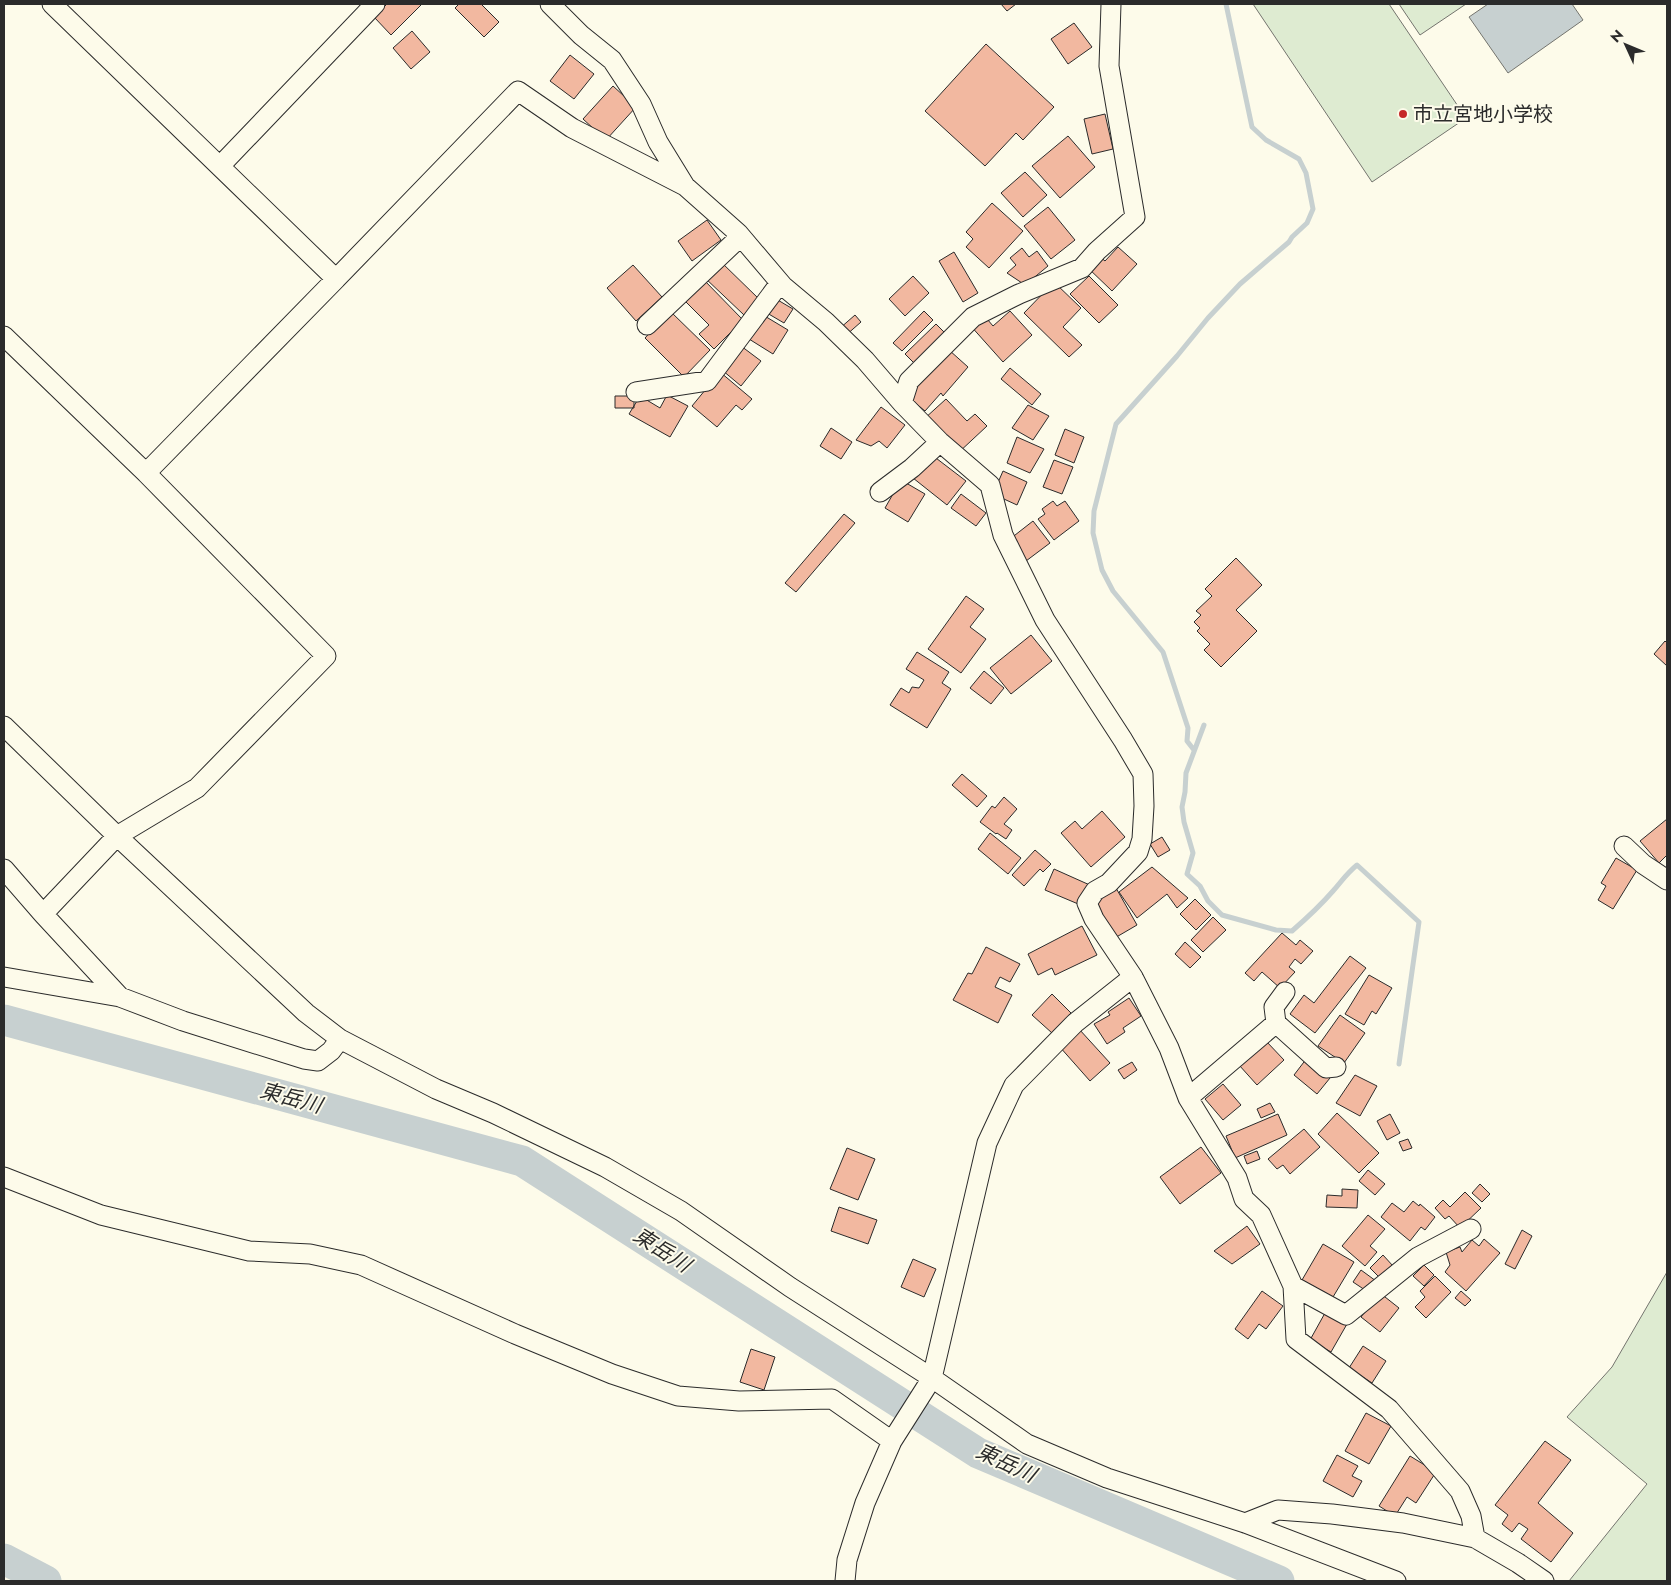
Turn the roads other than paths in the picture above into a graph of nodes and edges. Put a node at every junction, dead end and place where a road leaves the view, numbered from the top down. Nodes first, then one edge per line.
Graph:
1 (52, 4) edge
2 (376, 4) edge
3 (550, 4) edge
4 (1111, 4) edge
5 (220, 166) junction
6 (684, 186) junction
7 (740, 236) junction
8 (336, 279) junction
9 (780, 283) junction
10 (647, 325) dead end
11 (4, 336) edge
12 (707, 381) junction
13 (636, 392) dead end
14 (694, 396) dead end
15 (902, 403) junction
16 (940, 442) junction
17 (146, 473) junction
18 (880, 492) dead end
19 (4, 726) edge
20 (117, 836) junction
21 (1624, 846) dead end
22 (4, 869) edge
23 (1667, 880) edge
24 (43, 914) junction
25 (4, 977) edge
26 (1133, 977) junction
27 (1285, 992) dead end
28 (120, 997) junction
29 (1276, 1023) junction
30 (340, 1040) junction
31 (1336, 1067) dead end
32 (1188, 1098) junction
33 (4, 1177) edge
34 (1471, 1229) dead end
35 (1293, 1286) junction
36 (932, 1378) junction
37 (892, 1441) junction
38 (1245, 1523) junction
39 (1474, 1538) junction
40 (845, 1581) edge
41 (1396, 1581) edge
42 (1544, 1581) edge

1 - 5 street
2 - 5 street
3 - 6 street
4 - 15 street
5 - 8 street
6 - 7 street
6 - 8 street
7 - 9 street
7 - 10 street
8 - 17 street
9 - 12 street
9 - 15 street
11 - 17 street
12 - 13 street
12 - 14 street
15 - 16 street
16 - 18 street
16 - 26 street
17 - 20 street
19 - 20 street
20 - 24 street
20 - 30 street
21 - 23 street
22 - 24 street
24 - 28 street
25 - 28 street
26 - 32 street
26 - 36 street
27 - 29 street
28 - 30 street
29 - 31 street
29 - 32 street
30 - 36 street
32 - 35 street
33 - 37 street
34 - 35 street
35 - 39 street
36 - 37 street
36 - 38 street
37 - 40 street
38 - 39 street
38 - 41 street
39 - 42 street

